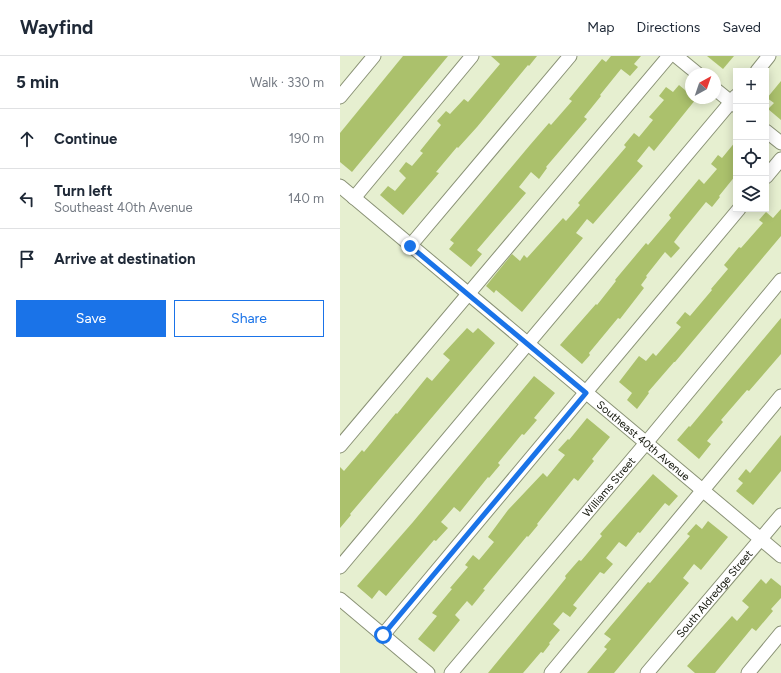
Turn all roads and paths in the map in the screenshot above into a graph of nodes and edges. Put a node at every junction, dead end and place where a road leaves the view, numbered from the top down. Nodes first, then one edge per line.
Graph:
1 (374, 56) edge
2 (472, 56) edge
3 (570, 56) edge
4 (669, 56) edge
5 (676, 56) edge
6 (769, 56) edge
7 (691, 68) edge
8 (759, 68) edge
9 (721, 93) edge
10 (340, 97) edge
11 (733, 100) edge
12 (733, 102) edge
13 (769, 133) edge
14 (781, 143) edge
15 (781, 159) edge
16 (767, 176) edge
17 (340, 186) edge
18 (354, 198) junction
19 (737, 212) edge
20 (410, 246) junction
21 (781, 280) edge
22 (468, 294) junction
23 (527, 344) junction
24 (586, 393) junction
25 (781, 396) edge
26 (646, 443) junction
27 (340, 446) edge
28 (703, 490) junction
29 (781, 515) edge
30 (761, 539) junction
31 (781, 556) edge
32 (340, 567) edge
33 (340, 599) edge
34 (781, 633) edge
35 (383, 635) junction
36 (428, 673) edge
37 (451, 673) edge
38 (551, 673) edge
39 (648, 673) edge
40 (748, 673) edge

1 - 10 street
2 - 18 street
3 - 20 street
4 - 22 street
5 - 7 street
6 - 8 street
9 - 11 street
12 - 23 street
13 - 14 street
15 - 16 street
17 - 18 street, Southeast 40th Avenue
18 - 20 street, Southeast 40th Avenue
19 - 24 street
20 - 22 street, Southeast 40th Avenue
21 - 26 street, Williams Street
22 - 23 street, Southeast 40th Avenue
22 - 27 street
23 - 24 street, Southeast 40th Avenue
23 - 32 street
24 - 26 street, Southeast 40th Avenue
24 - 35 street
25 - 28 street
26 - 28 street, Southeast 40th Avenue
26 - 37 street, Williams Street
28 - 30 street, Southeast 40th Avenue
28 - 38 street
29 - 30 street, South Aldredge Street
30 - 31 street, Southeast 40th Avenue
30 - 39 street, South Aldredge Street
33 - 35 street
34 - 40 street
35 - 36 street

